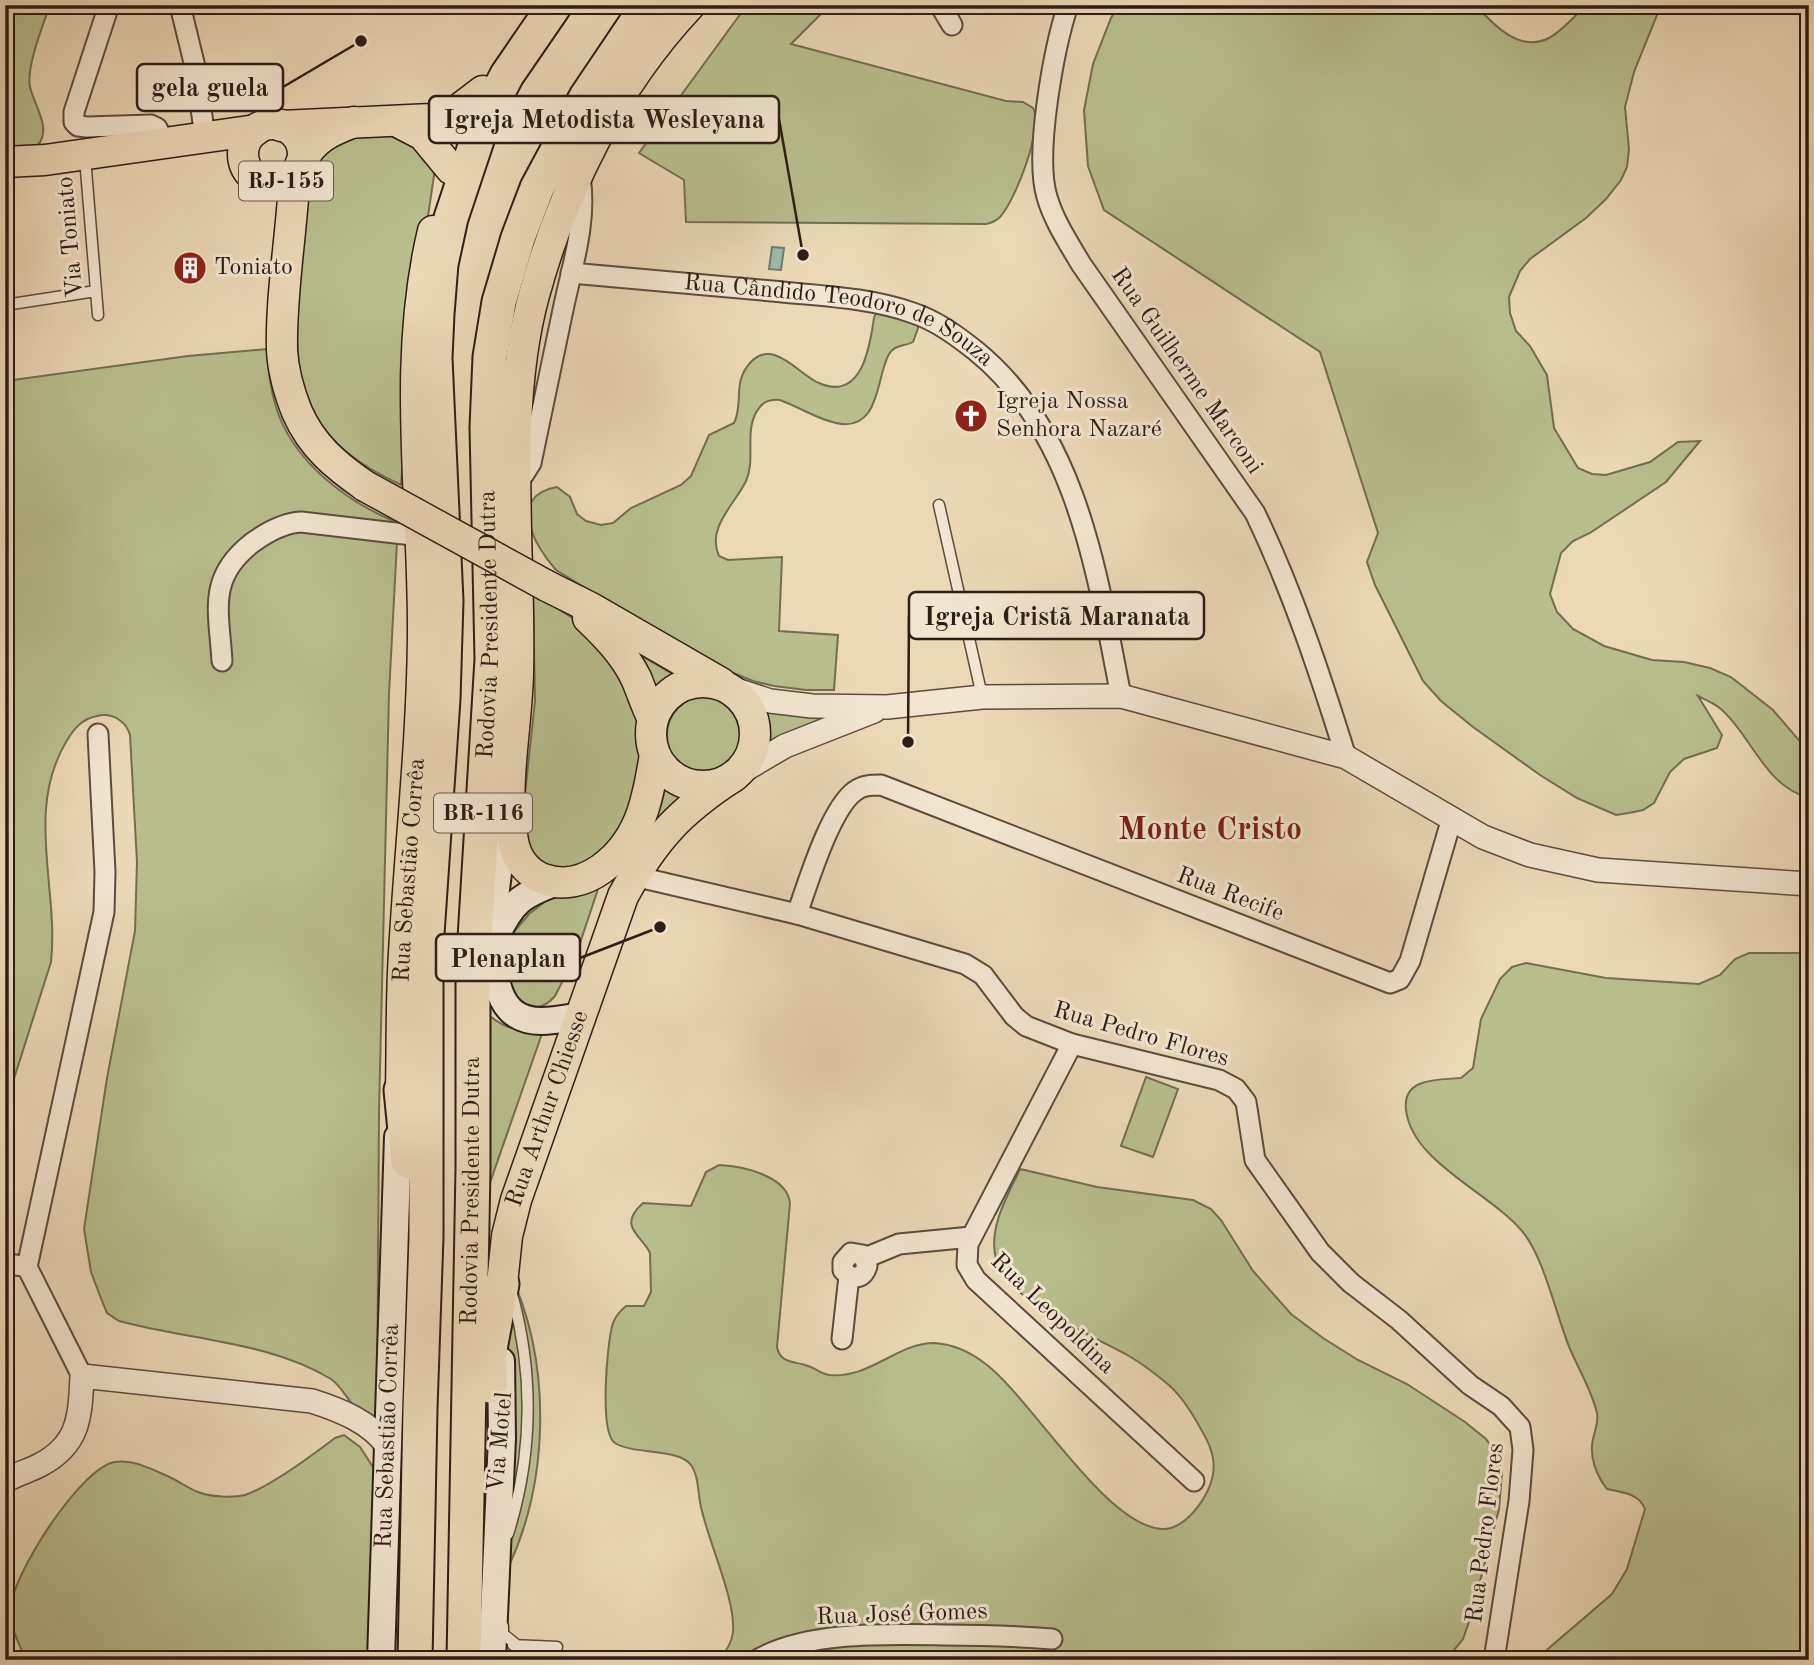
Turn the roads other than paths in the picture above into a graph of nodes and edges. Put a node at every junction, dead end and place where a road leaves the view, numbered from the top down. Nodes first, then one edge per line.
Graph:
1 (109, 5) edge
2 (180, 5) edge
3 (534, 5) edge
4 (555, 5) edge
5 (648, 5) edge
6 (690, 5) edge
7 (940, 5) edge
8 (1068, 5) edge
9 (952, 25) dead end
10 (483, 91) junction
11 (354, 121) junction
12 (398, 121) junction
13 (269, 128) junction
14 (184, 141) junction
15 (85, 155) junction
16 (5, 162) edge
17 (300, 165) junction
18 (451, 169) junction
19 (578, 170) junction
20 (255, 175) junction
21 (286, 272) junction
22 (571, 273) junction
23 (96, 291) junction
24 (5, 305) edge
25 (98, 315) dead end
26 (516, 479) junction
27 (939, 505) dead end
28 (421, 536) junction
29 (556, 591) junction
30 (222, 661) dead end
31 (727, 687) junction
32 (1121, 696) junction
33 (982, 697) junction
34 (887, 707) junction
35 (653, 719) junction
36 (98, 734) dead end
37 (655, 755) junction
38 (1346, 757) junction
39 (734, 776) junction
40 (510, 786) junction
41 (1452, 818) junction
42 (634, 876) junction
43 (557, 882) junction
44 (1809, 884) edge
45 (797, 914) junction
46 (492, 943) junction
47 (582, 1016) junction
48 (1072, 1044) junction
49 (401, 1090) junction
50 (507, 1236) junction
51 (971, 1237) junction
52 (5, 1263) edge
53 (27, 1267) junction
54 (502, 1284) junction
55 (842, 1339) dead end
56 (82, 1376) junction
57 (419, 1409) junction
58 (388, 1447) junction
59 (7, 1478) edge
60 (1194, 1481) dead end
61 (499, 1602) junction
62 (1052, 1639) dead end
63 (518, 1646) junction
64 (557, 1647) dead end
65 (381, 1660) edge
66 (415, 1660) edge
67 (465, 1660) edge
68 (492, 1660) edge
69 (499, 1660) edge
70 (757, 1660) edge
71 (1494, 1660) edge

1 - 14 street
2 - 14 street
3 - 10 main road, Rua Sebastião Corrêa
4 - 57 highway, Rodovia Presidente Dutra / BR-116
5 - 67 highway, Rodovia Presidente Dutra / BR-116
6 - 19 main road
7 - 9 street
8 - 38 street, Rua Guilherme Marconi
10 - 12 main road, RJ-155
10 - 18 main road, Rua Sebastião Corrêa
11 - 12 main road, RJ-155
11 - 13 main road, RJ-155
11 - 17 main road, RJ-155
12 - 18 main road
13 - 14 main road, RJ-155
13 - 17 main road, RJ-155
13 - 20 main road, RJ-155
14 - 15 main road, RJ-155
14 - 20 main road, RJ-155
15 - 16 main road, RJ-155
15 - 23 lane, Via Toniato
17 - 20 main road, RJ-155
17 - 21 main road
18 - 28 main road, Rua Sebastião Corrêa
19 - 22 street
19 - 26 main road
20 - 21 main road
21 - 29 main road, bridge
22 - 26 street
22 - 32 street, Rua Cândido Teodoro de Souza
23 - 24 lane
23 - 25 lane, Via Toniato
26 - 40 main road
27 - 33 lane
28 - 30 street
28 - 49 main road, Rua Sebastião Corrêa
29 - 31 main road
29 - 35 main road
31 - 34 street
31 - 35 main road
31 - 39 main road
32 - 33 street
32 - 38 street
33 - 34 street
34 - 39 street
35 - 37 main road
36 - 53 street
37 - 39 main road
37 - 43 main road
38 - 41 street
39 - 42 main road, Rua Arthur Chiesse
40 - 43 main road
40 - 46 main road
41 - 44 street
41 - 45 street, Rua Recife
42 - 45 street, Rua Pedro Flores
42 - 47 main road, Rua Arthur Chiesse
43 - 46 main road
45 - 48 street, Rua Pedro Flores
46 - 47 main road
47 - 50 main road, Rua Arthur Chiesse
48 - 51 street, Rua Leopoldina
48 - 71 street, Rua Pedro Flores
49 - 57 highway
49 - 58 main road, Rua Sebastião Corrêa
50 - 54 main road, Rua Arthur Chiesse
50 - 61 lane, Via Motel
51 - 55 street
51 - 60 street, Rua Leopoldina
52 - 53 street
53 - 56 street
54 - 61 main road
54 - 67 highway
56 - 58 street
56 - 59 street
57 - 66 highway, Rodovia Presidente Dutra / BR-116
58 - 65 main road, Rua Sebastião Corrêa
61 - 63 lane, Via Motel
61 - 68 main road
62 - 70 street, Rua José Gomes
63 - 64 lane
63 - 69 lane

